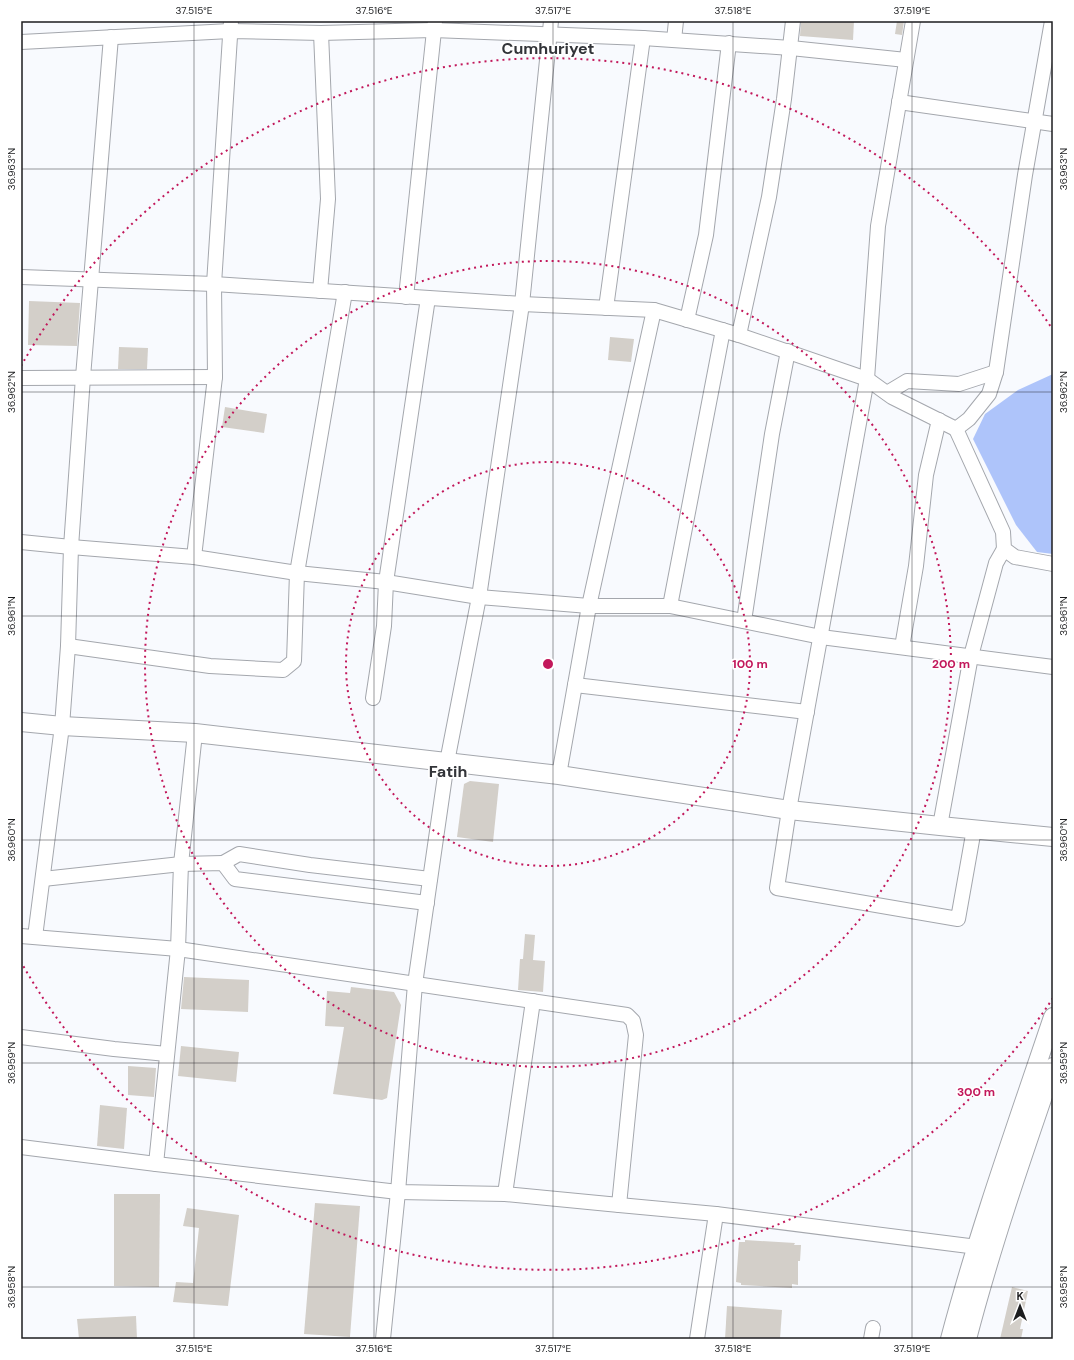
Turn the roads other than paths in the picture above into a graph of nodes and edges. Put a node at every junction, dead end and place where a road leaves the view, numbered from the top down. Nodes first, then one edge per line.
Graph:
1 (551, 21) edge
2 (676, 21) edge
3 (793, 21) edge
4 (914, 21) edge
5 (1052, 21) edge
6 (231, 26) edge
7 (434, 26) edge
8 (321, 33) junction
9 (549, 35) junction
10 (111, 37) junction
11 (643, 38) junction
12 (674, 40) junction
13 (21, 42) edge
14 (729, 43) junction
15 (791, 48) junction
16 (906, 60) junction
17 (899, 102) junction
18 (1034, 121) junction
19 (1053, 124) edge
20 (21, 277) edge
21 (91, 280) junction
22 (214, 284) junction
23 (320, 291) junction
24 (345, 292) junction
25 (406, 296) junction
26 (428, 298) junction
27 (522, 304) junction
28 (606, 308) junction
29 (654, 310) junction
30 (687, 320) junction
31 (723, 330) junction
32 (740, 335) junction
33 (788, 351) junction
34 (996, 372) junction
35 (83, 377) junction
36 (215, 377) junction
37 (21, 378) edge
38 (866, 379) junction
39 (887, 393) junction
40 (939, 420) junction
41 (956, 429) junction
42 (21, 542) edge
43 (72, 547) junction
44 (1004, 549) junction
45 (194, 558) junction
46 (1053, 564) edge
47 (297, 573) junction
48 (386, 582) junction
49 (479, 597) junction
50 (589, 606) junction
51 (670, 606) junction
52 (744, 622) junction
53 (821, 637) junction
54 (68, 646) junction
55 (902, 647) junction
56 (971, 656) junction
57 (1053, 667) edge
58 (575, 685) junction
59 (373, 698) dead end
60 (807, 712) junction
61 (21, 722) edge
62 (62, 726) junction
63 (195, 733) junction
64 (447, 762) junction
65 (559, 775) junction
66 (789, 810) junction
67 (940, 826) junction
68 (974, 830) junction
69 (1053, 837) edge
70 (223, 863) junction
71 (181, 864) junction
72 (43, 879) junction
73 (430, 879) junction
74 (427, 904) junction
75 (28, 937) edge
76 (178, 949) junction
77 (415, 984) junction
78 (532, 1001) junction
79 (1053, 1017) edge
80 (21, 1037) edge
81 (167, 1054) junction
82 (1053, 1067) edge
83 (21, 1147) edge
84 (156, 1164) junction
85 (398, 1192) junction
86 (504, 1194) junction
87 (619, 1204) junction
88 (716, 1214) junction
89 (977, 1246) junction
90 (383, 1339) edge
91 (697, 1339) edge
92 (950, 1339) edge
93 (967, 1339) edge

1 - 9 street
2 - 12 street
3 - 15 street
4 - 16 street
5 - 18 street
6 - 8 street
6 - 10 street
6 - 22 street
7 - 8 street
7 - 9 street
7 - 25 street
8 - 23 street
9 - 11 street
9 - 27 street
10 - 13 street
10 - 21 street
11 - 12 street
11 - 28 street
12 - 14 street
14 - 15 street
14 - 30 street
15 - 16 street
15 - 32 street
16 - 17 street
17 - 18 street
17 - 38 street
18 - 19 street
18 - 34 street
20 - 21 street
21 - 22 street
21 - 35 street
22 - 23 street
22 - 36 street
23 - 24 street
24 - 25 street
24 - 47 street
25 - 26 street
26 - 27 street
26 - 48 street
27 - 28 street
27 - 49 street
28 - 29 street
29 - 30 street
29 - 50 street
30 - 31 street
31 - 32 street
31 - 51 street
32 - 33 street
33 - 38 street
33 - 52 street
34 - 39 street
34 - 41 street
35 - 36 street
35 - 37 street
35 - 43 street
36 - 45 street
38 - 39 street
38 - 53 street
39 - 40 street
40 - 41 street
40 - 55 street
41 - 44 street
42 - 43 street
43 - 45 street
43 - 54 street
44 - 46 street
44 - 56 street
45 - 47 street
47 - 48 street
47 - 54 street
48 - 49 street
48 - 59 street
49 - 50 street
49 - 64 street
50 - 51 street
50 - 58 street
51 - 52 street
52 - 53 street
53 - 55 street
53 - 60 street
54 - 62 street
55 - 56 street
56 - 57 street
56 - 67 street
58 - 60 street
58 - 65 street
60 - 66 street
61 - 62 street
62 - 63 street
62 - 72 street
63 - 64 street
63 - 71 street
64 - 65 street
64 - 73 street
65 - 66 street
66 - 67 street
66 - 68 street
67 - 68 street
68 - 69 street
70 - 71 street
70 - 73 street
70 - 74 street
71 - 72 street
71 - 76 street
72 - 75 street
73 - 74 street
74 - 77 street
75 - 76 street
76 - 77 street
76 - 81 street
77 - 78 street
77 - 85 street
78 - 86 street
78 - 87 street
79 - 89 street
80 - 81 street
81 - 84 street
82 - 93 street
83 - 84 street
84 - 85 street
85 - 86 street
85 - 90 street
86 - 87 street
87 - 88 street
88 - 89 street
88 - 91 street
89 - 92 street

